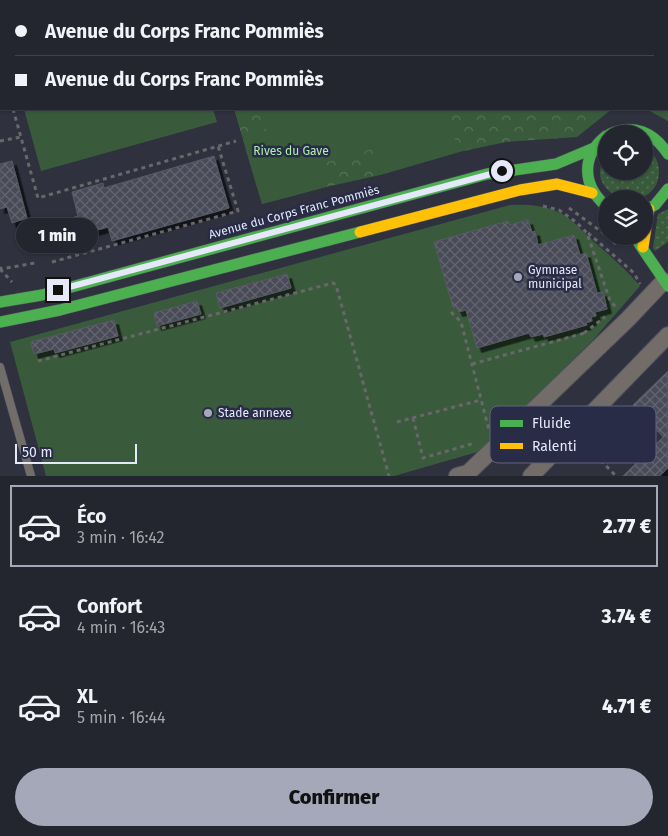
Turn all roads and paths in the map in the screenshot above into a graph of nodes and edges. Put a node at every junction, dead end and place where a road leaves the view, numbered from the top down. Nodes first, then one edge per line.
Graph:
1 (13, 110) edge
2 (653, 136) edge
3 (20, 137) junction
4 (236, 141) dead end
5 (0, 142) edge
6 (598, 144) edge
7 (218, 146) junction
8 (594, 148) junction
9 (668, 154) edge
10 (668, 189) edge
11 (592, 193) junction
12 (598, 200) edge
13 (664, 200) edge
14 (566, 206) dead end
15 (653, 206) edge
16 (559, 210) dead end
17 (598, 229) edge
18 (587, 233) junction
19 (643, 247) edge
20 (52, 262) dead end
21 (35, 263) dead end
22 (0, 268) edge
23 (666, 284) edge
24 (15, 287) dead end
25 (648, 298) junction
26 (0, 302) edge
27 (451, 312) dead end
28 (0, 322) edge
29 (584, 333) junction
30 (668, 334) edge
31 (611, 336) junction
32 (38, 361) dead end
33 (472, 364) junction
34 (0, 367) edge
35 (481, 400) junction
36 (534, 406) edge
37 (599, 406) edge
38 (413, 418) junction
39 (397, 422) dead end
40 (490, 432) edge
41 (490, 444) edge
42 (490, 446) edge
43 (544, 463) edge
44 (604, 463) edge
45 (465, 475) edge
46 (31, 476) edge
47 (389, 476) edge
48 (531, 476) edge
49 (616, 476) edge

1 - 3 path
2 - 9 main road
3 - 5 path
3 - 7 path
4 - 7 path
6 - 8 main road
7 - 20 path
8 - 11 main road
8 - 26 main road, Avenue du Corps Franc Pommiès
10 - 13 main road
11 - 12 main road
11 - 28 main road
13 - 15 main road
14 - 17 path
16 - 18 path
18 - 25 path
18 - 29 path
19 - 23 main road
21 - 22 path
22 - 24 path
23 - 25 street
25 - 31 street
27 - 33 path
29 - 31 path
29 - 33 path
30 - 37 street
31 - 36 street
32 - 47 path
33 - 35 path
34 - 46 lane
35 - 38 path
35 - 40 path
38 - 39 path
38 - 41 path
42 - 45 street
43 - 48 street
44 - 49 path

